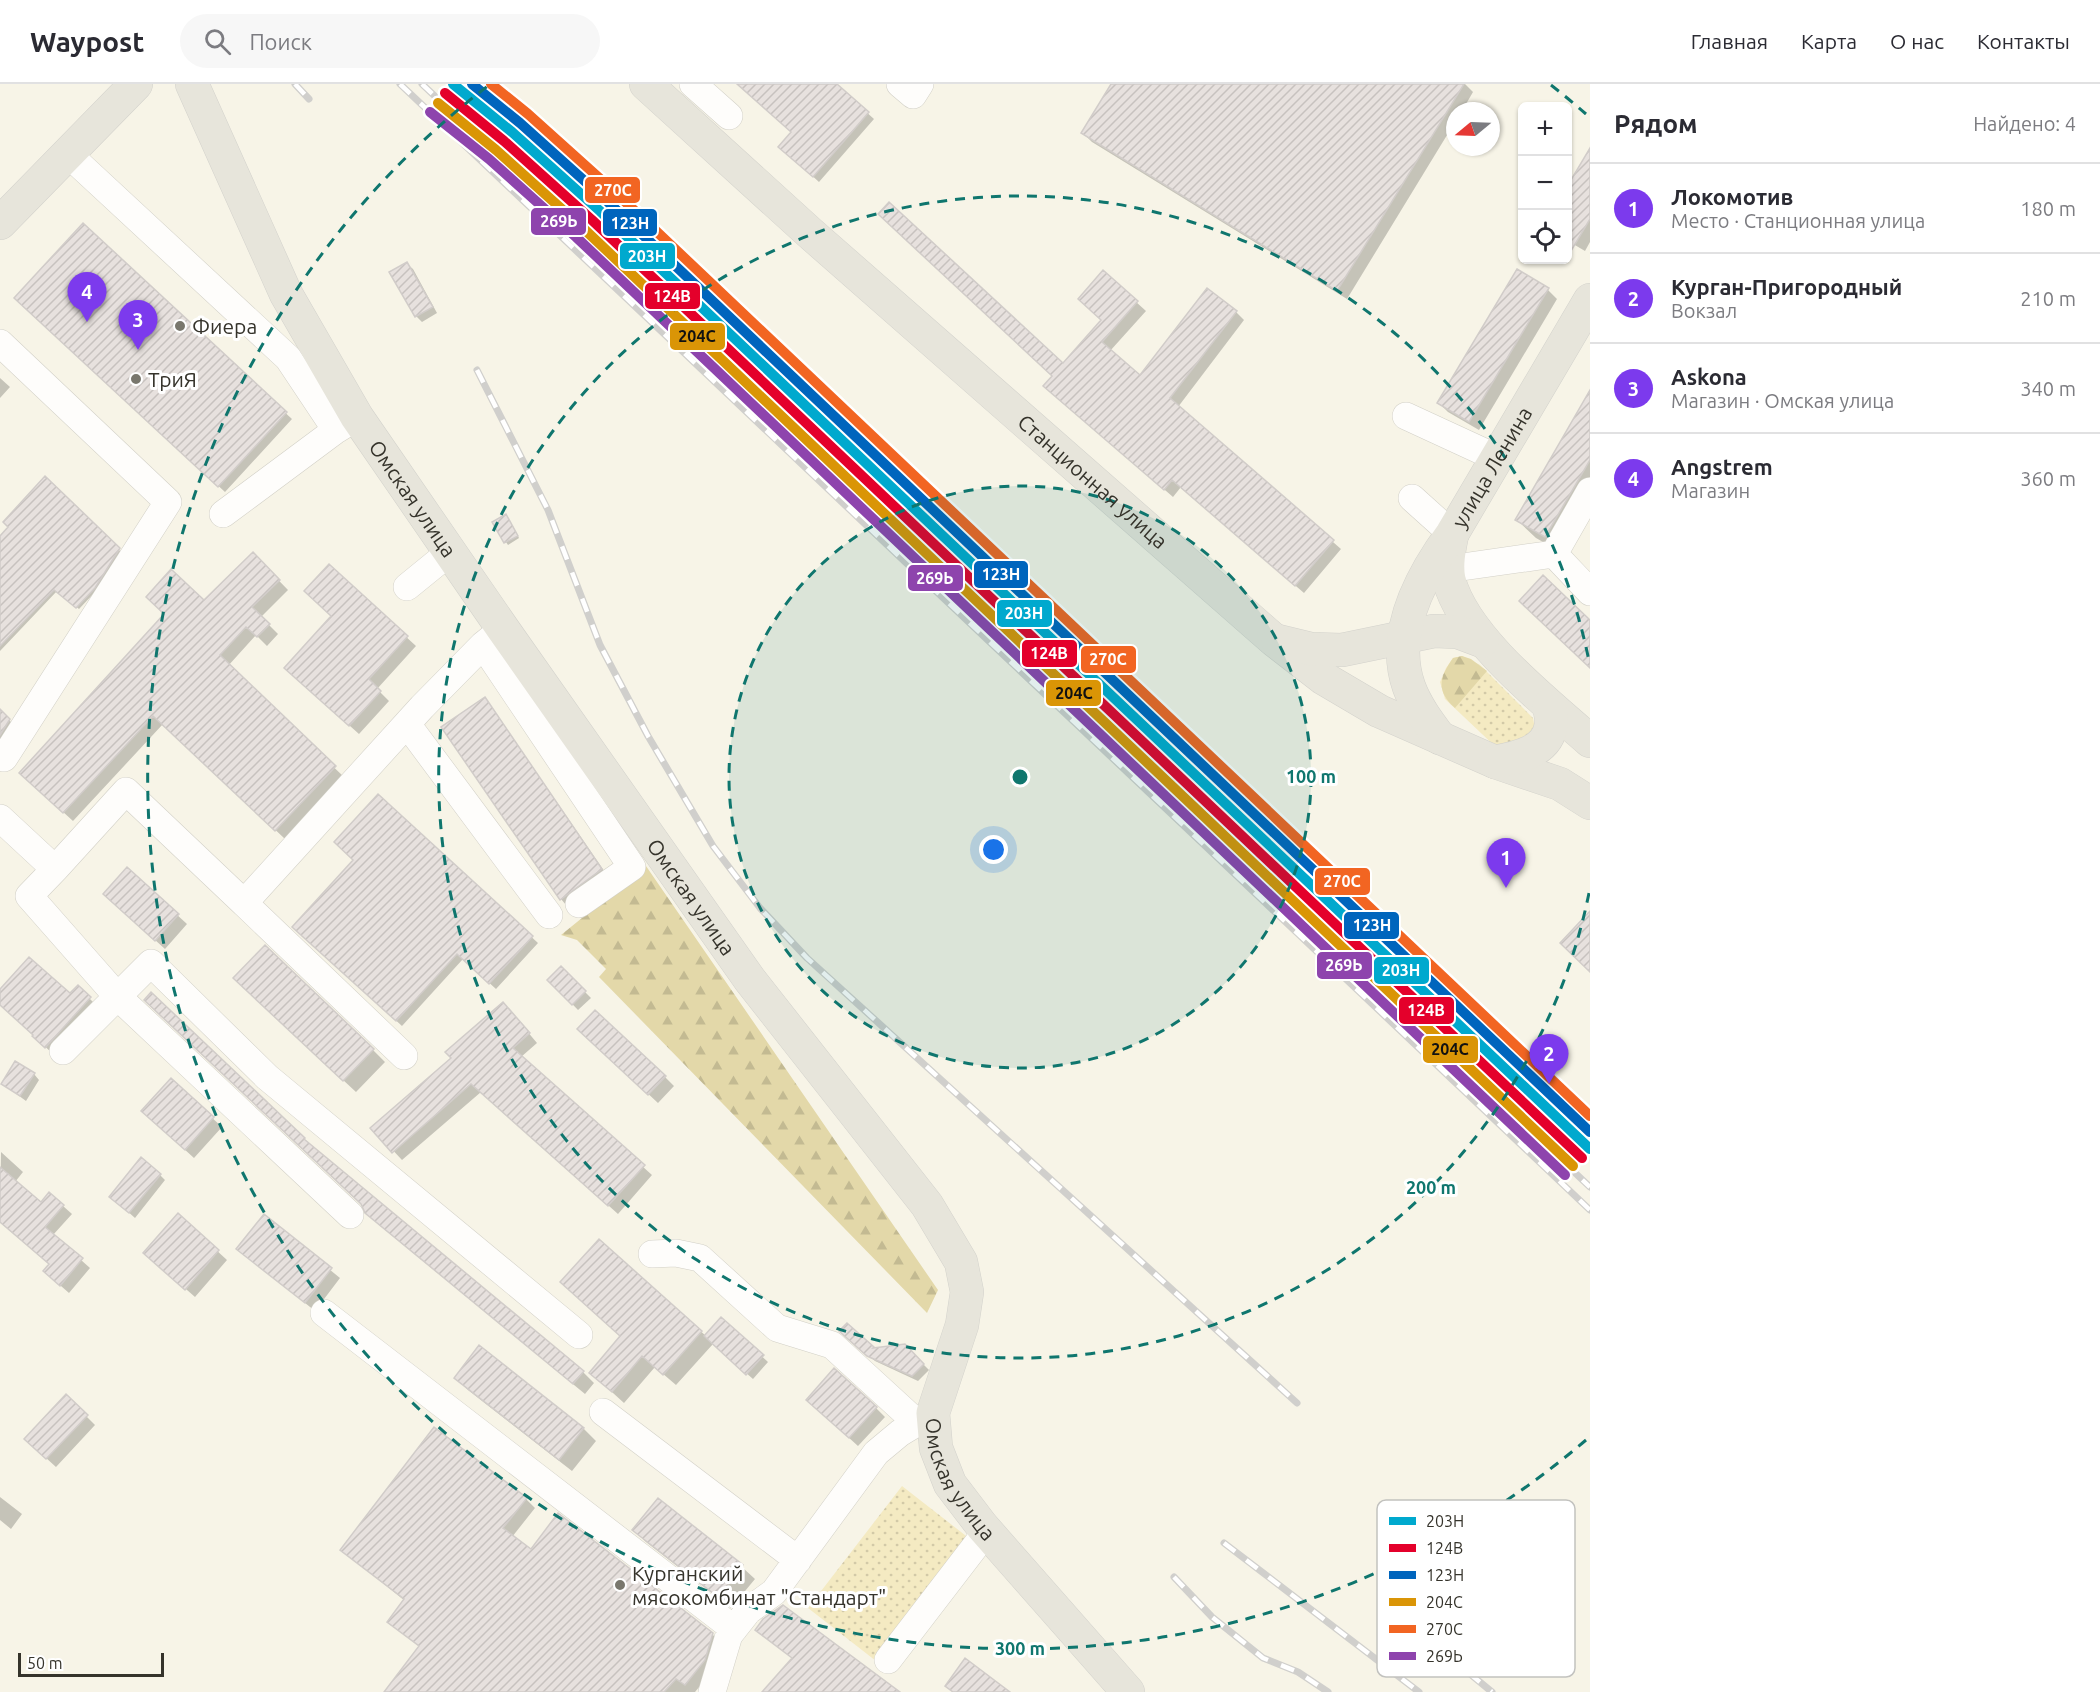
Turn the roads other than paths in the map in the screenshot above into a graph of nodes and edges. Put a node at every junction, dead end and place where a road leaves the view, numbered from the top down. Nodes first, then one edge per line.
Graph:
1 (136, 84) edge
2 (192, 84) edge
3 (646, 84) edge
4 (693, 84) edge
5 (900, 84) edge
6 (920, 84) edge
7 (729, 117) dead end
8 (68, 154) junction
9 (0, 223) edge
10 (1590, 300) edge
11 (0, 343) edge
12 (1406, 416) dead end
13 (347, 424) junction
14 (1497, 458) junction
15 (1412, 498) dead end
16 (1587, 502) edge
17 (223, 514) dead end
18 (1452, 534) junction
19 (450, 552) junction
20 (1554, 554) junction
21 (1448, 569) junction
22 (407, 587) dead end
23 (1590, 592) edge
24 (493, 637) junction
25 (1404, 638) junction
26 (1274, 640) junction
27 (1482, 641) junction
28 (1549, 706) junction
29 (407, 724) junction
30 (1440, 738) junction
31 (1590, 741) edge
32 (4, 758) dead end
33 (1495, 762) junction
34 (1590, 803) edge
35 (0, 818) edge
36 (644, 857) junction
37 (55, 869) junction
38 (244, 903) junction
39 (579, 904) dead end
40 (549, 915) dead end
41 (117, 996) junction
42 (63, 1051) dead end
43 (404, 1056) dead end
44 (350, 1215) dead end
45 (652, 1254) dead end
46 (324, 1313) dead end
47 (579, 1335) dead end
48 (603, 1412) dead end
49 (925, 1418) junction
50 (987, 1531) junction
51 (798, 1560) junction
52 (734, 1629) junction
53 (888, 1660) dead end
54 (712, 1692) edge
55 (1128, 1692) edge

1 - 8 main road
2 - 13 main road, Омская улица
3 - 26 main road, Станционная улица
4 - 7 lane
5 - 6 lane
8 - 9 main road
8 - 13 lane
10 - 14 main road, улица Ленина
11 - 32 lane
12 - 14 lane
13 - 17 lane
13 - 19 main road, Омская улица
14 - 18 main road, улица Ленина
15 - 18 lane
16 - 20 lane
18 - 21 main road
18 - 25 main road, улица Ленина
19 - 22 lane
19 - 24 main road, Омская улица
20 - 21 lane
20 - 23 lane
21 - 27 main road
24 - 29 lane
24 - 36 main road, Омская улица
25 - 26 main road
25 - 27 main road
25 - 30 main road, улица Ленина
26 - 30 main road, Станционная улица
27 - 28 main road
28 - 31 main road
28 - 33 main road
29 - 38 lane
29 - 40 lane
30 - 33 main road, Станционная улица
33 - 34 main road, Станционная улица
35 - 37 lane
36 - 39 lane
36 - 49 main road, Омская улица
37 - 38 lane
37 - 41 lane
38 - 43 lane
41 - 42 lane
41 - 44 lane
41 - 47 lane
45 - 49 lane
46 - 52 lane
48 - 51 lane
49 - 50 main road, Омская улица
49 - 51 lane
50 - 53 lane
50 - 55 main road, Омская улица
51 - 52 lane
52 - 54 lane

